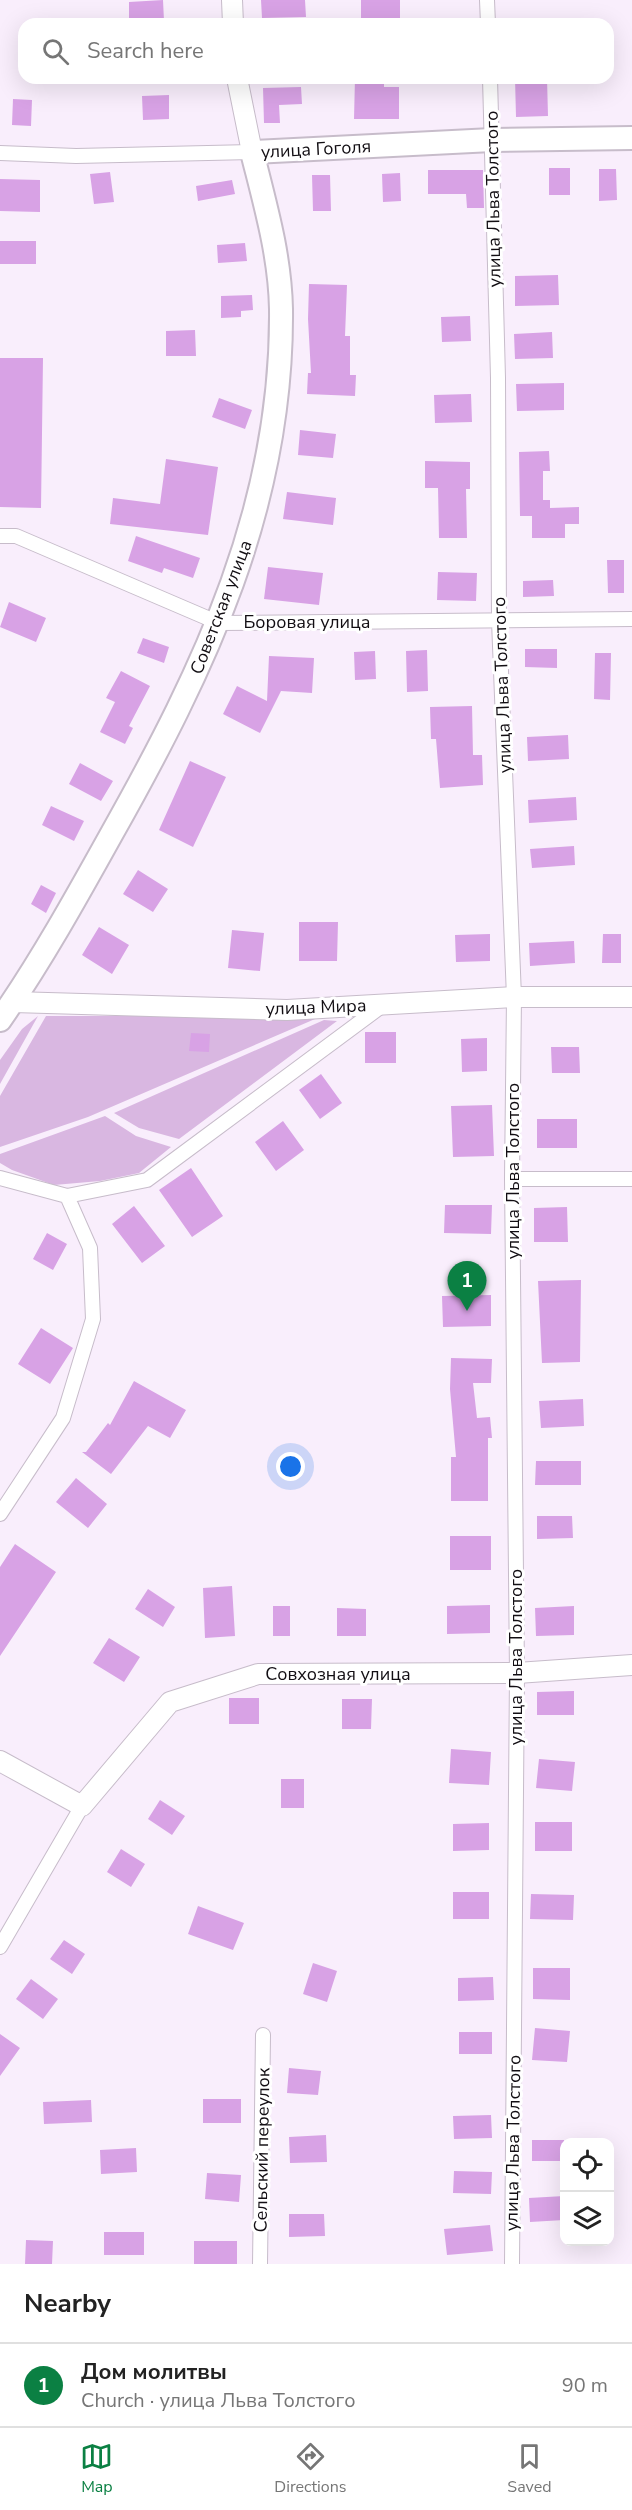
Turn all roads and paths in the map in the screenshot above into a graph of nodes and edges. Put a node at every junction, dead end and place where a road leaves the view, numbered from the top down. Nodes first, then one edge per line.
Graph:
1 (232, 0) edge
2 (487, 0) edge
3 (233, 18) edge
4 (488, 18) edge
5 (238, 84) edge
6 (490, 84) edge
7 (632, 138) edge
8 (492, 140) junction
9 (252, 152) junction
10 (0, 153) edge
11 (0, 536) edge
12 (632, 619) edge
13 (499, 621) junction
14 (219, 623) junction
15 (514, 997) junction
16 (632, 997) edge
17 (383, 1005) junction
18 (4, 1009) edge
19 (0, 1178) edge
20 (512, 1179) junction
21 (632, 1179) edge
22 (67, 1196) junction
23 (0, 1514) edge
24 (632, 1665) edge
25 (517, 1672) junction
26 (0, 1761) edge
27 (82, 1806) junction
28 (0, 1947) edge
29 (263, 2035) dead end
30 (260, 2264) edge
31 (512, 2264) edge

1 - 3 main road
2 - 4 street
5 - 9 main road, Советская улица
6 - 8 street, улица Льва Толстого
7 - 8 main road, улица Гоголя
8 - 9 main road, улица Гоголя
8 - 13 street, улица Льва Толстого
9 - 10 street, улица Гоголя
9 - 14 main road, Советская улица
11 - 14 street, Боровая улица
12 - 13 street, Боровая улица
13 - 14 street, Боровая улица
13 - 15 street, улица Льва Толстого
14 - 18 main road, Советская улица
15 - 16 main road, улица Мира
15 - 17 main road, улица Мира
15 - 20 street, улица Льва Толстого
17 - 18 main road, улица Мира
17 - 22 street
19 - 22 street
20 - 21 street
20 - 25 street, улица Льва Толстого
22 - 23 street
24 - 25 main road, Совхозная улица
25 - 27 main road, Совхозная улица
25 - 31 street, улица Льва Толстого
26 - 27 main road
27 - 28 street
29 - 30 street, Сельский переулок

